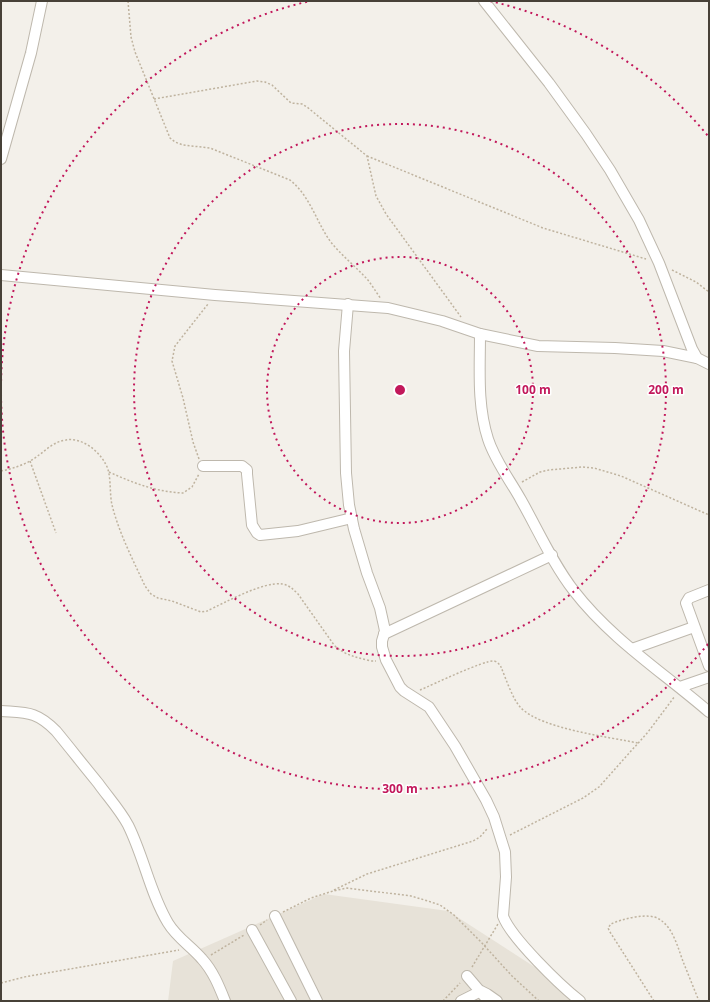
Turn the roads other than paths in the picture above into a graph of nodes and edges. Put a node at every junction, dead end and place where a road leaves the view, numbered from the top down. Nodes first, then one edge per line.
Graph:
1 (42, 1) edge
2 (484, 1) edge
3 (1, 151) edge
4 (1, 158) edge
5 (1, 275) edge
6 (348, 304) junction
7 (480, 334) junction
8 (697, 358) junction
9 (709, 364) edge
10 (203, 466) road end
11 (352, 518) junction
12 (552, 555) junction
13 (709, 590) edge
14 (694, 627) junction
15 (384, 634) junction
16 (632, 649) junction
17 (709, 666) edge
18 (709, 677) edge
19 (680, 687) junction
20 (1, 711) edge
21 (709, 712) edge
22 (274, 916) dead end
23 (252, 930) dead end
24 (467, 976) road end
25 (481, 991) junction
26 (225, 1001) edge
27 (291, 1001) edge
28 (317, 1001) edge
29 (461, 1001) edge
30 (487, 1001) edge
31 (497, 1001) edge
32 (580, 1001) edge

1 - 4 street
2 - 8 street
3 - 4 street
5 - 6 street
6 - 7 street
6 - 11 street
7 - 8 street
7 - 12 street
8 - 9 street
10 - 11 street
11 - 15 street
12 - 15 street
12 - 16 street
13 - 14 street
14 - 16 street
14 - 17 street
15 - 32 street
16 - 19 street
18 - 19 street
19 - 21 street
20 - 26 street
22 - 28 street
23 - 27 street
24 - 25 street
25 - 29 street
25 - 30 street
25 - 31 street

